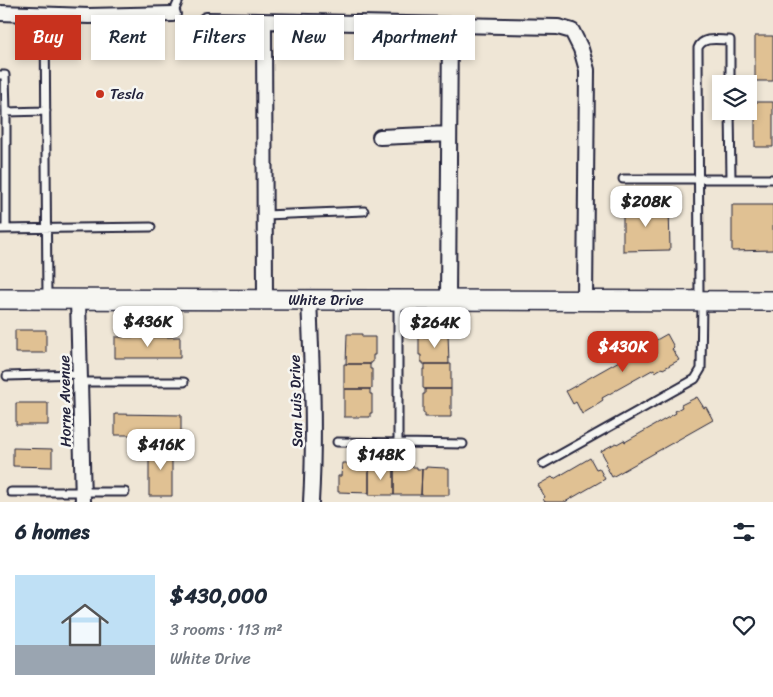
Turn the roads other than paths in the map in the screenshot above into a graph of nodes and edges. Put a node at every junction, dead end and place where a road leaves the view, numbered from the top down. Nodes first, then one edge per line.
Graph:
1 (180, 0) edge
2 (0, 13) edge
3 (45, 14) junction
4 (173, 14) joint
5 (264, 21) joint
6 (354, 23) edge
7 (475, 25) edge
8 (450, 60) edge
9 (0, 75) edge
10 (730, 75) edge
11 (46, 111) junction
12 (6, 112) junction
13 (730, 120) edge
14 (449, 134) junction
15 (380, 136) dead end
16 (623, 179) dead end
17 (699, 179) junction
18 (731, 179) junction
19 (773, 179) edge
20 (364, 212) dead end
21 (265, 215) junction
22 (151, 227) dead end
23 (3, 229) edge
24 (47, 229) junction
25 (0, 299) edge
26 (47, 300) junction
27 (78, 300) junction
28 (265, 300) junction
29 (309, 300) junction
30 (398, 300) junction
31 (448, 300) junction
32 (585, 301) junction
33 (701, 301) junction
34 (773, 301) edge
35 (7, 376) dead end
36 (81, 378) junction
37 (184, 382) dead end
38 (337, 442) dead end
39 (398, 443) junction
40 (463, 444) dead end
41 (543, 464) dead end
42 (11, 492) dead end
43 (125, 492) dead end
44 (83, 497) edge
45 (311, 502) edge

1 - 4 lane
2 - 3 street
3 - 4 street
3 - 11 lane
5 - 6 street
5 - 21 street
7 - 32 street
8 - 14 street
9 - 12 lane
10 - 17 lane
11 - 12 lane
11 - 24 lane
12 - 23 lane
13 - 18 lane
14 - 15 street
14 - 31 street
16 - 17 lane
17 - 18 lane
17 - 33 lane
18 - 19 lane
20 - 21 lane
21 - 28 street
22 - 24 lane
23 - 24 lane
24 - 26 lane
25 - 26 street, White Drive
26 - 27 street, White Drive
27 - 28 street, White Drive
27 - 36 street, Horne Avenue
28 - 29 street, White Drive
29 - 30 street, White Drive
29 - 45 street, San Luis Drive
30 - 31 street, White Drive
30 - 39 lane
31 - 32 street, White Drive
32 - 33 street, White Drive
33 - 34 street, White Drive
33 - 41 lane
35 - 36 lane
36 - 37 lane
36 - 44 street, Horne Avenue
38 - 39 lane
39 - 40 lane
42 - 44 lane
43 - 44 lane

